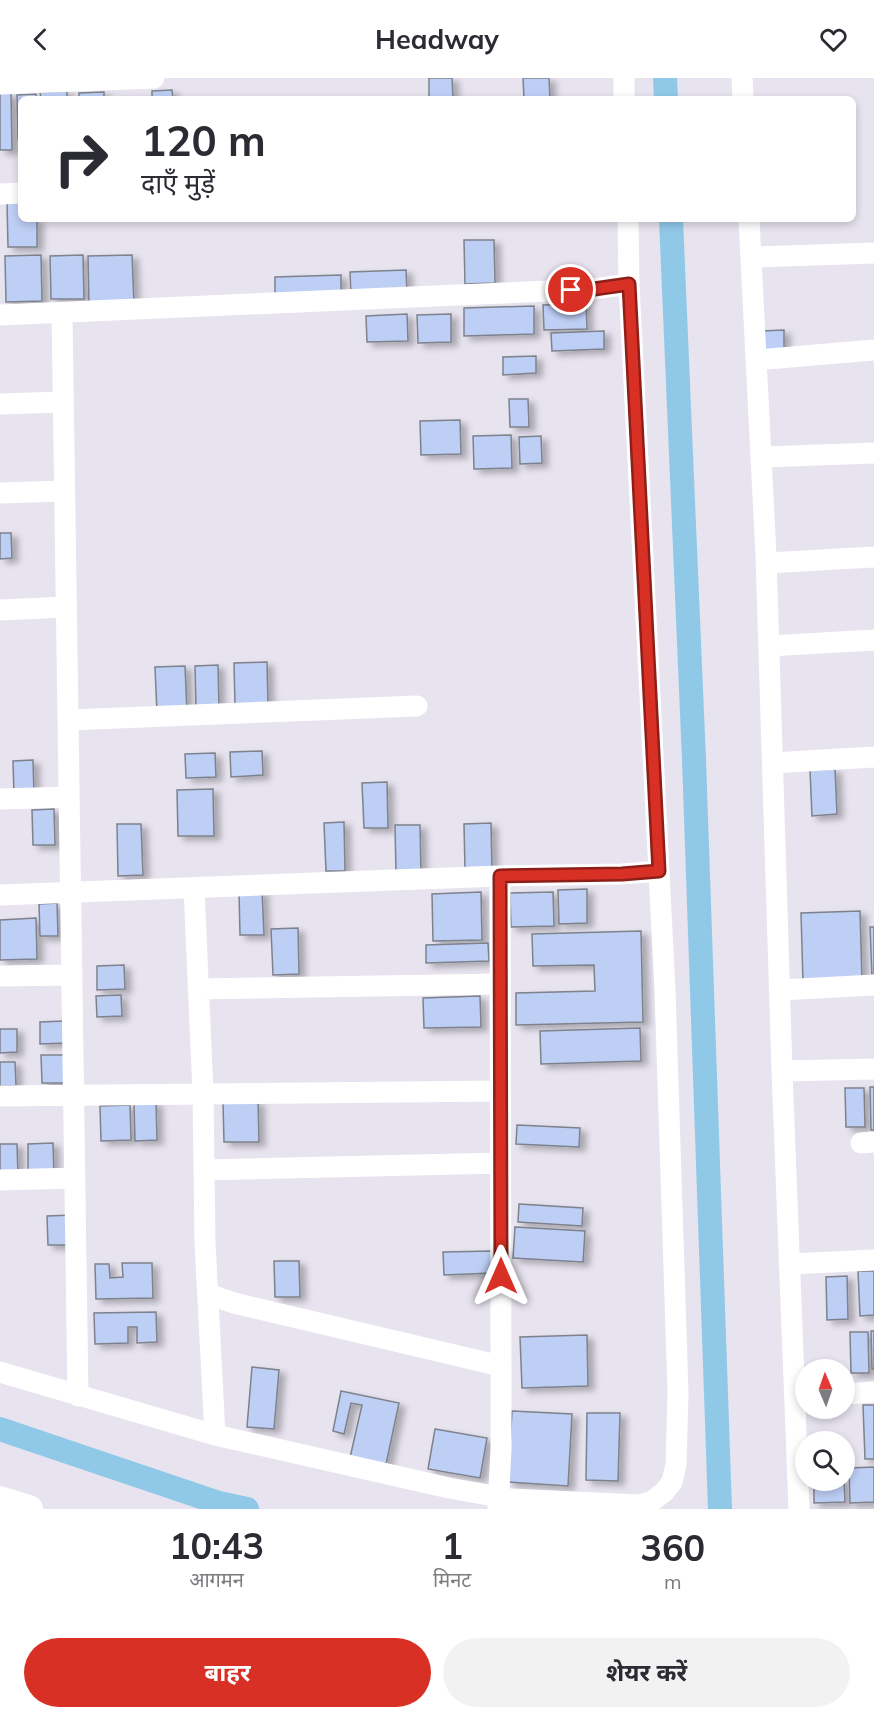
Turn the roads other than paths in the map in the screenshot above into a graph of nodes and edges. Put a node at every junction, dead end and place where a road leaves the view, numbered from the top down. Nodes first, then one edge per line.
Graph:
1 (154, 78) edge
2 (624, 78) edge
3 (742, 78) edge
4 (0, 84) edge
5 (624, 96) edge
6 (743, 96) edge
7 (18, 193) edge
8 (0, 194) edge
9 (628, 222) edge
10 (749, 222) edge
11 (874, 253) edge
12 (751, 257) junction
13 (629, 284) junction
14 (62, 313) junction
15 (0, 315) edge
16 (874, 350) edge
17 (756, 360) junction
18 (63, 402) junction
19 (0, 404) edge
20 (874, 453) edge
21 (762, 458) junction
22 (64, 491) junction
23 (0, 493) edge
24 (874, 557) edge
25 (767, 563) junction
26 (66, 608) junction
27 (0, 610) edge
28 (874, 640) edge
29 (769, 646) junction
30 (417, 706) dead end
31 (68, 720) junction
32 (874, 757) edge
33 (773, 763) junction
34 (69, 797) junction
35 (0, 799) edge
36 (659, 871) junction
37 (500, 876) junction
38 (194, 888) junction
39 (70, 893) junction
40 (0, 895) edge
41 (72, 975) junction
42 (0, 976) edge
43 (500, 984) junction
44 (874, 985) edge
45 (198, 989) junction
46 (780, 990) junction
47 (874, 1069) edge
48 (782, 1071) junction
49 (500, 1091) junction
50 (202, 1093) junction
51 (73, 1094) junction
52 (0, 1096) edge
53 (501, 1163) junction
54 (204, 1170) junction
55 (75, 1178) junction
56 (0, 1180) edge
57 (874, 1260) edge
58 (789, 1264) junction
59 (208, 1294) junction
60 (797, 1359) edge
61 (501, 1366) junction
62 (0, 1372) edge
63 (874, 1392) edge
64 (855, 1393) edge
65 (78, 1396) junction
66 (800, 1419) edge
67 (215, 1435) junction
68 (0, 1500) edge
69 (499, 1503) edge
70 (29, 1509) edge
71 (799, 1509) edge

1 - 4 street
2 - 5 street
3 - 6 street
7 - 8 street
9 - 13 street
10 - 12 street
11 - 12 street
12 - 17 street
13 - 14 street
13 - 36 street
14 - 15 street
14 - 18 street
16 - 17 street
17 - 21 street
18 - 19 street
18 - 22 street
20 - 21 street
21 - 25 street
22 - 23 street
22 - 26 street
24 - 25 street
25 - 29 street
26 - 27 street
26 - 31 street
28 - 29 street
29 - 33 street
30 - 31 street
31 - 34 street
32 - 33 street
33 - 46 street
34 - 35 street
34 - 39 street
36 - 37 street
36 - 69 street
37 - 38 street
37 - 43 street
38 - 39 street
38 - 45 street
39 - 40 street
39 - 41 street
41 - 42 street
41 - 51 street
43 - 45 street
43 - 49 street
44 - 46 street
45 - 50 street
46 - 48 street
47 - 48 street
48 - 58 street
49 - 50 street
49 - 53 street
50 - 51 street
50 - 54 street
51 - 52 street
51 - 55 street
53 - 54 street
53 - 61 street
54 - 59 street
55 - 56 street
55 - 65 street
57 - 58 street
58 - 60 street
59 - 61 street
59 - 67 street
61 - 69 street
62 - 65 street
63 - 64 street
65 - 67 street
66 - 71 street
67 - 69 street
68 - 70 main road

